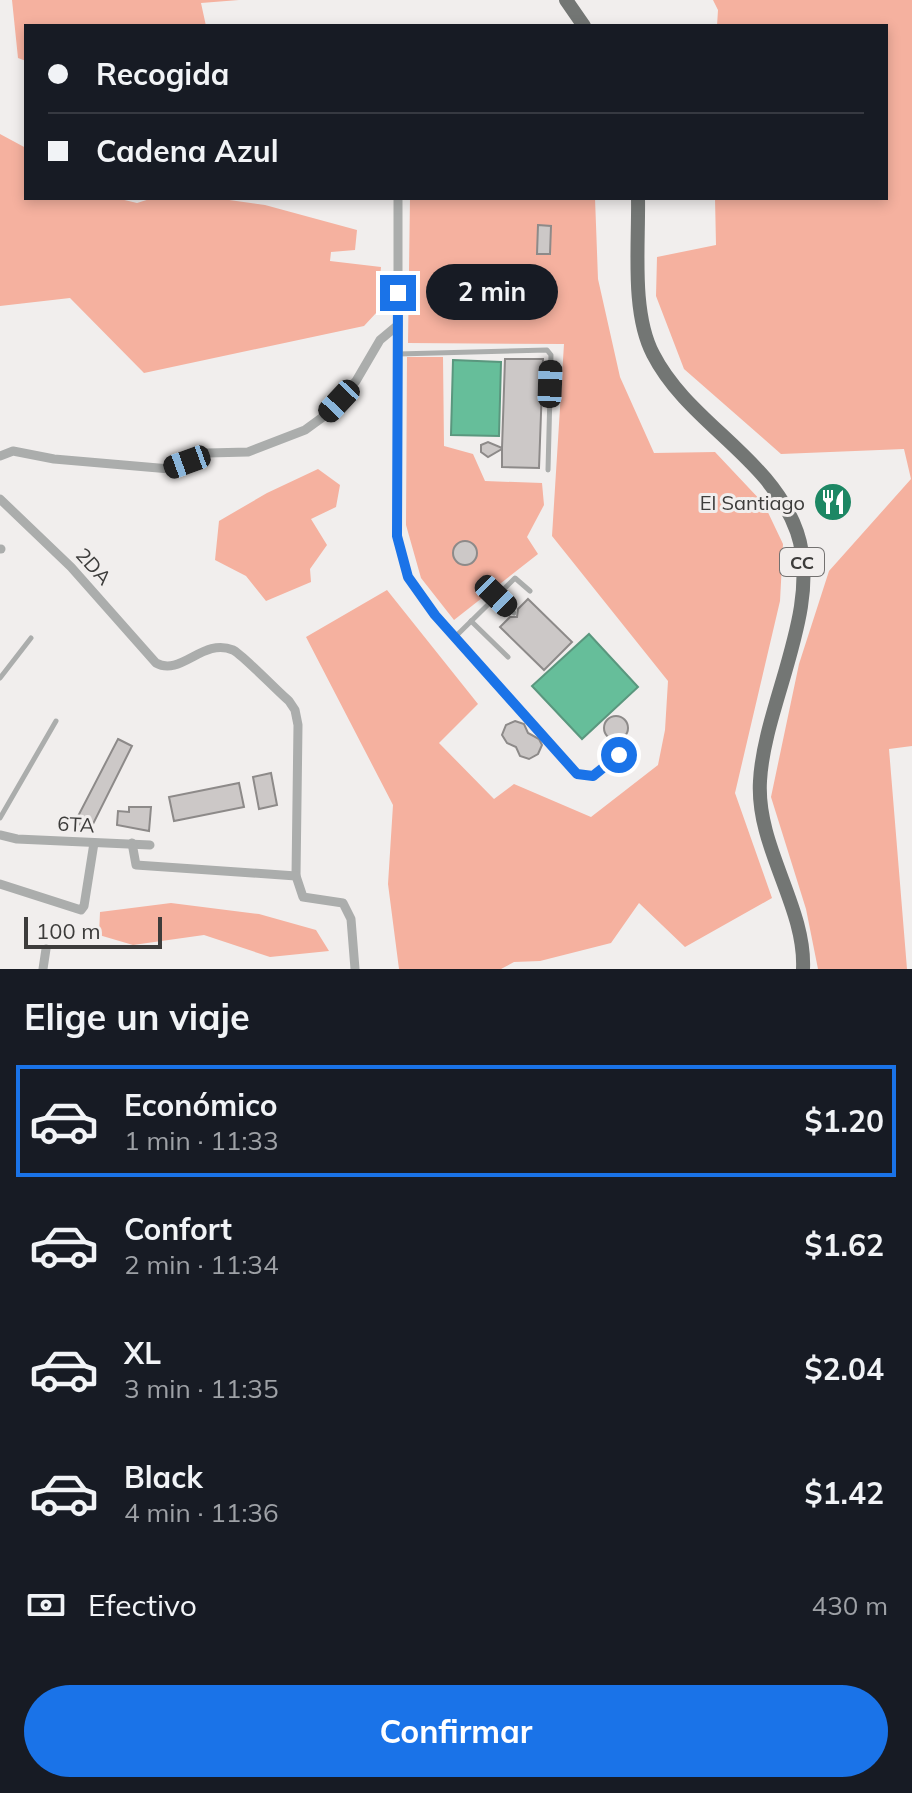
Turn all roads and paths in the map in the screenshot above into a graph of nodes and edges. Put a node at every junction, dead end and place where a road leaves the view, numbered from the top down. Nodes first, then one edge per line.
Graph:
1 (566, 0) edge
2 (583, 24) edge
3 (398, 200) edge
4 (638, 200) edge
5 (398, 325) junction
6 (398, 354) junction
7 (0, 456) edge
8 (548, 470) dead end
9 (0, 499) edge
10 (530, 591) dead end
11 (496, 596) junction
12 (514, 613) dead end
13 (471, 621) junction
14 (455, 637) junction
15 (31, 638) dead end
16 (508, 657) dead end
17 (0, 678) edge
18 (56, 721) dead end
19 (619, 755) dead end
20 (0, 818) edge
21 (0, 835) edge
22 (94, 843) junction
23 (132, 843) junction
24 (150, 845) dead end
25 (296, 876) junction
26 (0, 884) edge
27 (46, 949) dead end
28 (43, 969) edge
29 (355, 969) edge
30 (803, 969) edge

1 - 2 main road
3 - 5 street
4 - 30 main road, CC
5 - 6 street
5 - 7 street
6 - 8 lane
6 - 14 lane
9 - 25 street, 2DA
10 - 11 lane
11 - 12 lane
11 - 13 lane
13 - 14 lane
13 - 16 lane
14 - 19 lane
15 - 17 lane
18 - 20 lane
21 - 22 street, 6TA
22 - 23 street, 6TA
22 - 26 street
23 - 24 street, 6TA
23 - 25 street
25 - 29 street
27 - 28 street

